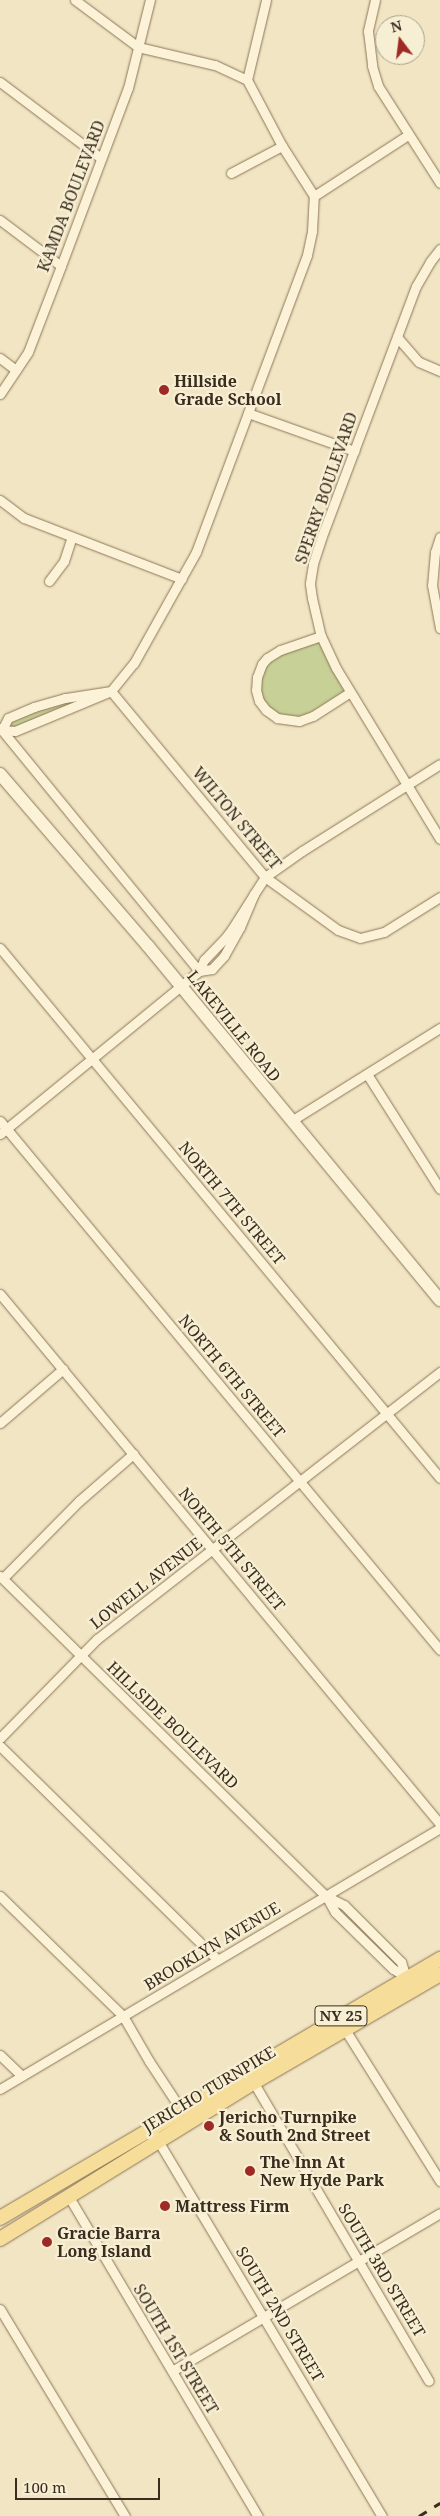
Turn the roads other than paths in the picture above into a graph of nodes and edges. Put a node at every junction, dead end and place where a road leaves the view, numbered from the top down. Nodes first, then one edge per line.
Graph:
1 (75, 0) edge
2 (150, 0) edge
3 (266, 0) edge
4 (376, 0) edge
5 (138, 47) junction
6 (247, 80) junction
7 (0, 82) edge
8 (408, 136) junction
9 (282, 146) junction
10 (101, 158) junction
11 (232, 173) dead end
12 (440, 183) edge
13 (314, 196) junction
14 (0, 220) edge
15 (440, 249) edge
16 (61, 266) junction
17 (397, 337) junction
18 (0, 358) edge
19 (16, 370) junction
20 (440, 371) edge
21 (0, 394) edge
22 (248, 413) junction
23 (354, 451) junction
24 (0, 500) edge
25 (72, 537) junction
26 (440, 537) edge
27 (182, 579) junction
28 (49, 581) dead end
29 (440, 628) edge
30 (321, 636) junction
31 (111, 691) junction
32 (349, 693) junction
33 (1, 730) edge
34 (440, 764) edge
35 (0, 774) edge
36 (406, 785) junction
37 (440, 839) edge
38 (265, 877) junction
39 (440, 897) edge
40 (0, 948) edge
41 (199, 971) junction
42 (180, 987) junction
43 (440, 1028) edge
44 (92, 1059) junction
45 (367, 1074) junction
46 (0, 1121) edge
47 (291, 1122) junction
48 (3, 1132) edge
49 (440, 1189) edge
50 (0, 1294) edge
51 (440, 1300) edge
52 (63, 1369) junction
53 (440, 1372) edge
54 (386, 1413) junction
55 (0, 1423) edge
56 (133, 1454) junction
57 (440, 1478) edge
58 (299, 1481) junction
59 (213, 1549) junction
60 (1, 1577) edge
61 (440, 1650) edge
62 (81, 1656) junction
63 (0, 1738) edge
64 (0, 1746) edge
65 (440, 1824) edge
66 (440, 1828) edge
67 (0, 1896) edge
68 (326, 1896) junction
69 (218, 1960) junction
70 (439, 1965) edge
71 (411, 1983) junction
72 (123, 2016) junction
73 (344, 2028) junction
74 (0, 2055) edge
75 (22, 2076) junction
76 (250, 2077) junction
77 (0, 2089) edge
78 (185, 2116) junction
79 (155, 2135) junction
80 (440, 2182) edge
81 (69, 2196) junction
82 (440, 2213) edge
83 (1, 2217) edge
84 (6, 2236) edge
85 (360, 2261) junction
86 (0, 2309) edge
87 (265, 2317) junction
88 (172, 2371) junction
89 (430, 2381) dead end
90 (125, 2516) edge
91 (258, 2516) edge
92 (382, 2516) edge

1 - 5 street
2 - 5 street, KAMDA BOULEVARD
3 - 6 street
4 - 8 street
5 - 6 street
5 - 10 street, KAMDA BOULEVARD
6 - 9 street
7 - 10 street
8 - 12 street
8 - 13 street
9 - 11 street
9 - 13 street
10 - 16 street, KAMDA BOULEVARD
13 - 22 street
14 - 16 street
15 - 17 street, SPERRY BOULEVARD
16 - 19 street, KAMDA BOULEVARD
17 - 20 street
17 - 23 street, SPERRY BOULEVARD
18 - 19 street
19 - 21 street, KAMDA BOULEVARD
22 - 23 street
22 - 27 street
23 - 30 street, SPERRY BOULEVARD
24 - 25 street
25 - 27 street
25 - 28 street
26 - 29 street
27 - 31 street
30 - 32 street, SPERRY BOULEVARD
30 - 32 street
31 - 33 street
31 - 33 street
31 - 38 street, WILTON STREET
32 - 36 street, SPERRY BOULEVARD
33 - 41 street
34 - 36 street
35 - 42 main road, LAKEVILLE ROAD
36 - 37 street, SPERRY BOULEVARD
36 - 38 street
38 - 39 street, WILTON STREET
38 - 41 street
40 - 44 street, NORTH 7TH STREET
41 - 42 street
42 - 44 street
42 - 47 main road, LAKEVILLE ROAD
43 - 45 street
44 - 48 street
44 - 54 street, NORTH 7TH STREET
45 - 47 street
45 - 49 street
46 - 48 street, NORTH 6TH STREET
47 - 51 main road, LAKEVILLE ROAD
48 - 58 street, NORTH 6TH STREET
50 - 52 street, NORTH 5TH STREET
52 - 55 street
52 - 56 street, NORTH 5TH STREET
53 - 54 street, LOWELL AVENUE
54 - 57 street, NORTH 7TH STREET
54 - 58 street, LOWELL AVENUE
56 - 59 street, NORTH 5TH STREET
56 - 60 street
58 - 59 street, LOWELL AVENUE
58 - 61 street, NORTH 6TH STREET
59 - 62 street, LOWELL AVENUE
59 - 65 street, NORTH 5TH STREET
60 - 62 street, HILLSIDE BOULEVARD
62 - 63 street, LOWELL AVENUE
62 - 68 street, HILLSIDE BOULEVARD
64 - 69 street
66 - 68 street, BROOKLYN AVENUE
67 - 72 street
68 - 69 street, BROOKLYN AVENUE
68 - 71 street, HILLSIDE BOULEVARD
69 - 72 street, BROOKLYN AVENUE
70 - 71 main road, JERICHO TURNPIKE / NY 25
71 - 73 main road, JERICHO TURNPIKE / NY 25
71 - 76 main road, JERICHO TURNPIKE / NY 25
72 - 75 street, BROOKLYN AVENUE
72 - 78 street
73 - 76 main road, JERICHO TURNPIKE / NY 25
73 - 80 street
74 - 75 street
75 - 77 street, BROOKLYN AVENUE
76 - 78 main road, JERICHO TURNPIKE / NY 25
76 - 85 street, SOUTH 3RD STREET
78 - 79 main road, JERICHO TURNPIKE / NY 25
79 - 81 main road, JERICHO TURNPIKE / NY 25
79 - 83 main road, JERICHO TURNPIKE / NY 25
79 - 87 street, SOUTH 2ND STREET
81 - 84 main road, JERICHO TURNPIKE / NY 25
81 - 88 street, SOUTH 1ST STREET
82 - 85 street
83 - 84 street
85 - 87 street
85 - 89 street, SOUTH 3RD STREET
86 - 90 street
87 - 88 street
87 - 92 street, SOUTH 2ND STREET
88 - 91 street, SOUTH 1ST STREET

